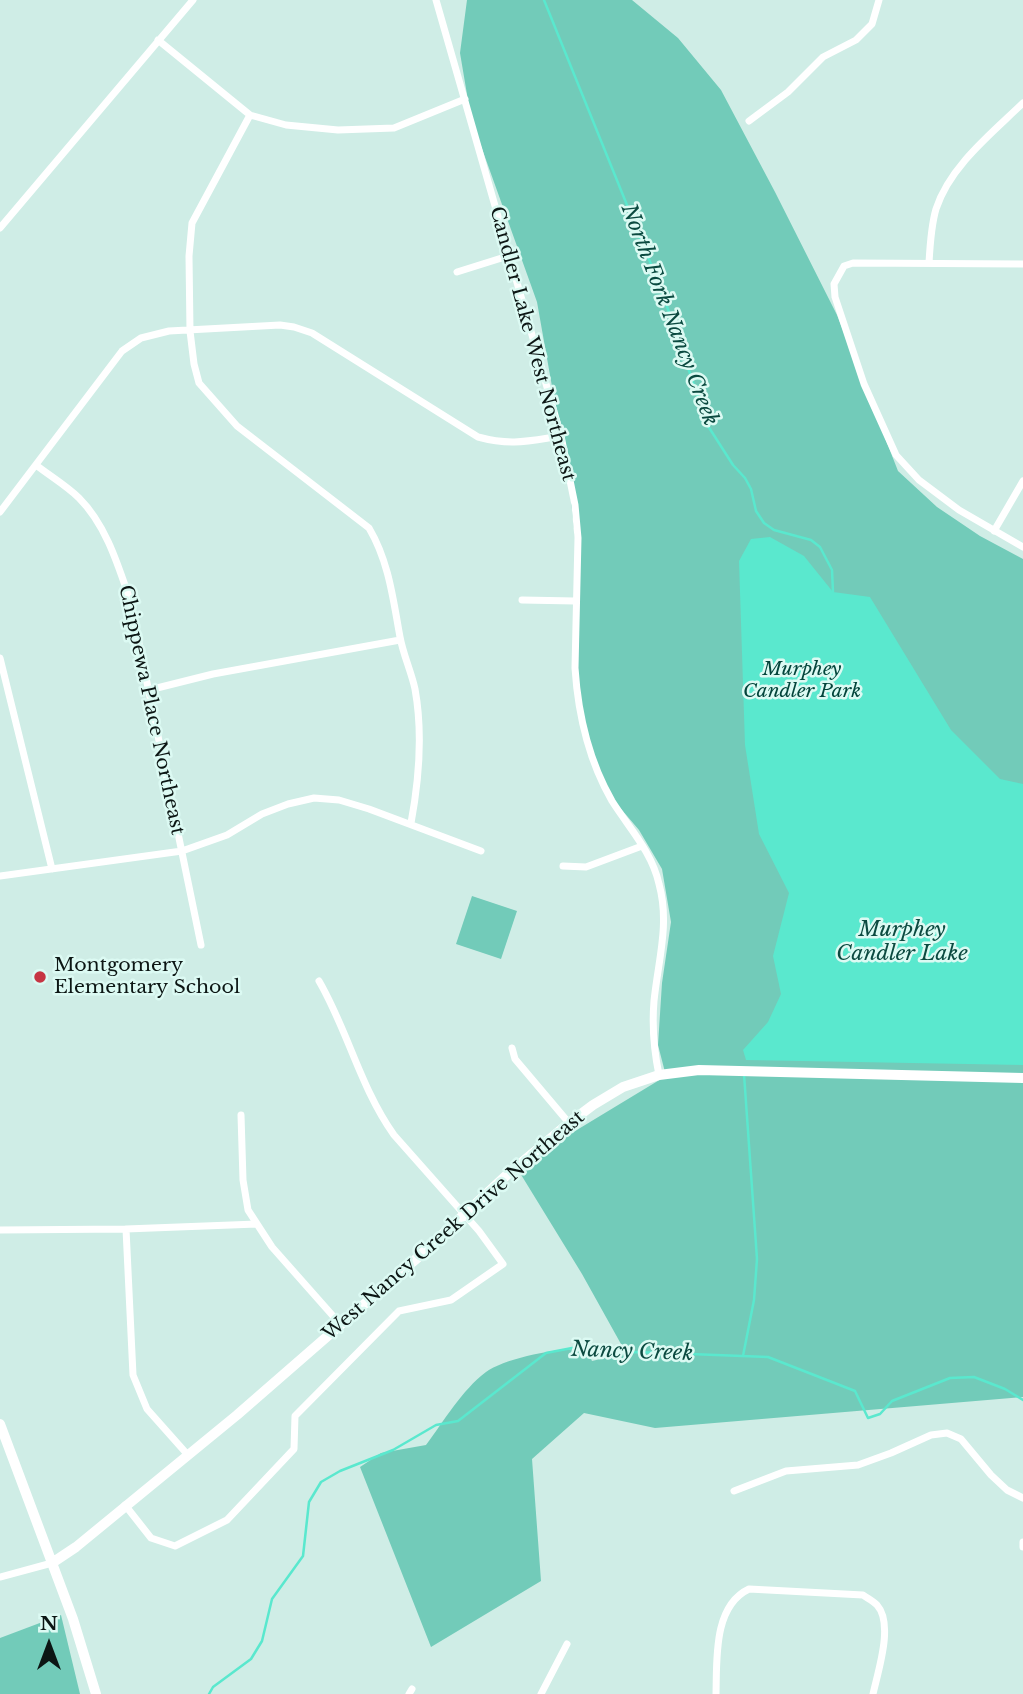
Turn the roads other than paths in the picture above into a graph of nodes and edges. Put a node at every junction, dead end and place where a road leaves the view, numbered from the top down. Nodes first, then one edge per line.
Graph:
1 (192, 0) edge
2 (436, 0) edge
3 (878, 0) edge
4 (158, 40) junction
5 (465, 99) junction
6 (1023, 103) edge
7 (250, 115) junction
8 (749, 121) dead end
9 (0, 228) edge
10 (508, 256) junction
11 (929, 263) junction
12 (1023, 264) edge
13 (457, 272) dead end
14 (190, 331) junction
15 (561, 436) junction
16 (36, 465) junction
17 (1023, 481) edge
18 (0, 512) edge
19 (994, 531) junction
20 (1023, 547) edge
21 (522, 600) dead end
22 (575, 601) junction
23 (400, 640) junction
24 (0, 658) edge
25 (149, 690) junction
26 (411, 823) junction
27 (642, 846) junction
28 (182, 851) junction
29 (481, 851) dead end
30 (564, 866) dead end
31 (52, 869) junction
32 (0, 876) edge
33 (201, 944) dead end
34 (319, 981) dead end
35 (512, 1048) dead end
36 (659, 1075) junction
37 (1023, 1078) edge
38 (241, 1115) dead end
39 (569, 1123) junction
40 (465, 1214) junction
41 (257, 1224) junction
42 (126, 1229) junction
43 (0, 1230) edge
44 (341, 1325) junction
45 (0, 1424) edge
46 (187, 1454) junction
47 (734, 1491) dead end
48 (1023, 1498) edge
49 (125, 1505) junction
50 (52, 1563) junction
51 (0, 1577) edge
52 (567, 1644) dead end
53 (96, 1694) edge
54 (541, 1694) edge
55 (716, 1694) edge
56 (873, 1694) edge

1 - 4 street
2 - 5 street, Candler Lake West Northeast
3 - 8 street
4 - 7 street
4 - 9 street
5 - 7 street
5 - 10 street, Candler Lake West Northeast
6 - 11 street
7 - 14 street
10 - 13 street
10 - 15 street, Candler Lake West Northeast
11 - 12 street
11 - 19 street
14 - 15 street
14 - 16 street
14 - 23 street
15 - 22 street, Candler Lake West Northeast
16 - 18 street
16 - 25 street, Chippewa Place Northeast
17 - 19 street
19 - 20 street
21 - 22 street
22 - 27 street, Candler Lake West Northeast
23 - 25 street
23 - 26 street
24 - 31 street
25 - 28 street, Chippewa Place Northeast
26 - 28 street
26 - 29 street
27 - 30 street
27 - 36 street, Candler Lake West Northeast
28 - 31 street
28 - 33 street, Chippewa Place Northeast
31 - 32 street
34 - 40 street
35 - 39 street
36 - 37 street, West Nancy Creek Drive Northeast
36 - 39 street, West Nancy Creek Drive Northeast
38 - 41 street
39 - 40 street, West Nancy Creek Drive Northeast
40 - 44 street, West Nancy Creek Drive Northeast
40 - 49 street
41 - 42 street
41 - 44 street
42 - 43 street
42 - 46 street
44 - 46 street, West Nancy Creek Drive Northeast
45 - 50 street
46 - 49 street, West Nancy Creek Drive Northeast
47 - 48 street
49 - 50 street, West Nancy Creek Drive Northeast
50 - 51 street, West Nancy Creek Drive Northeast
50 - 53 street
52 - 54 street
55 - 56 street

